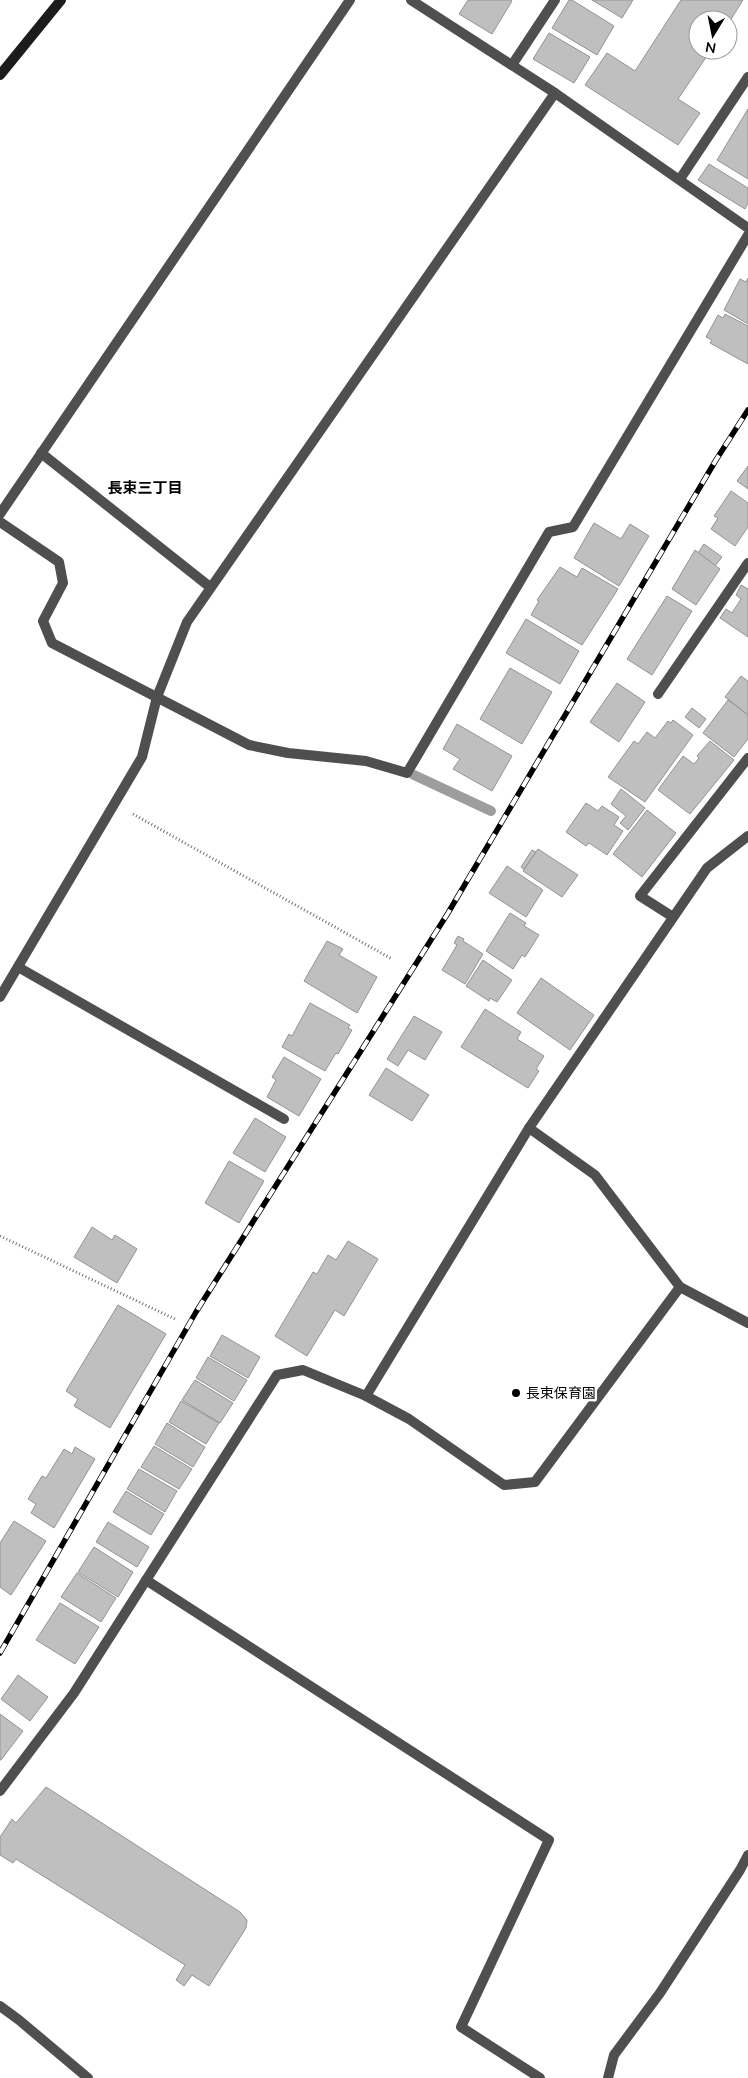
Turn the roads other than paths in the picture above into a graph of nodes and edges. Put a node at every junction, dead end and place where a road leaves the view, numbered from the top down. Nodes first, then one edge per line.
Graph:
1 (61, 0) edge
2 (350, 0) edge
3 (410, 0) edge
4 (555, 0) edge
5 (512, 65) junction
6 (0, 75) edge
7 (748, 77) edge
8 (555, 94) junction
9 (680, 180) junction
10 (748, 228) edge
11 (748, 235) edge
12 (41, 453) junction
13 (0, 514) edge
14 (0, 522) edge
15 (748, 563) edge
16 (210, 587) junction
17 (658, 694) dead end
18 (156, 697) junction
19 (748, 758) edge
20 (748, 836) edge
21 (673, 918) junction
22 (18, 967) junction
23 (0, 997) edge
24 (284, 1119) dead end
25 (529, 1128) junction
26 (680, 1287) junction
27 (748, 1323) edge
28 (366, 1396) junction
29 (146, 1580) junction
30 (0, 1791) edge
31 (748, 1855) edge
32 (744, 1872) edge
33 (0, 2006) edge
34 (88, 2078) edge
35 (540, 2078) edge
36 (608, 2078) edge

1 - 6 main road
2 - 12 street
3 - 5 street
4 - 5 street
5 - 8 street
7 - 9 street
8 - 9 street
8 - 16 street
9 - 10 street
11 - 18 street
12 - 13 street
12 - 16 street
14 - 18 street
15 - 17 street
16 - 18 street
18 - 22 street
19 - 21 street
20 - 21 street
21 - 25 street
22 - 23 street
22 - 24 street
25 - 26 street
25 - 28 street
26 - 27 street
26 - 28 street
28 - 29 street
29 - 30 street
29 - 35 street
31 - 32 street
32 - 36 street
33 - 34 street

